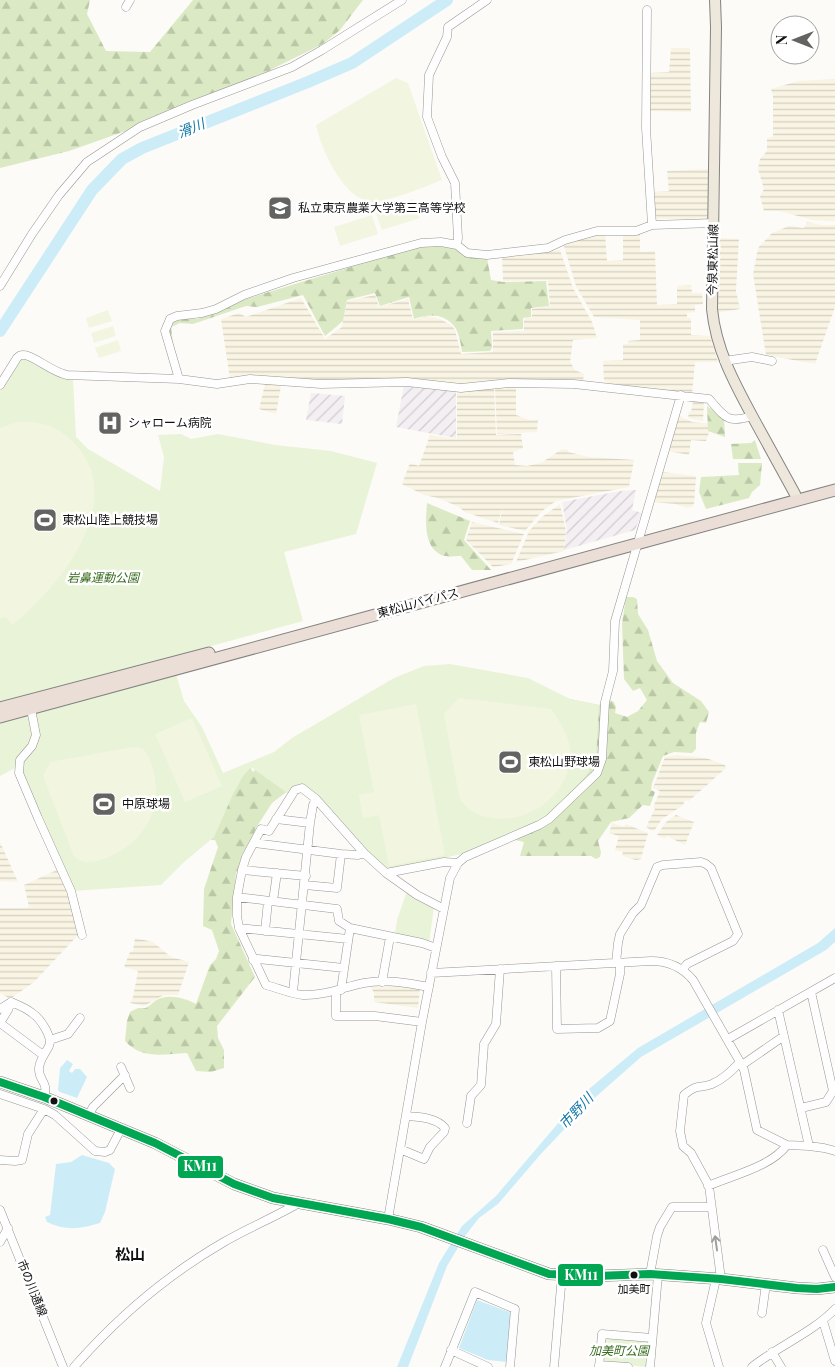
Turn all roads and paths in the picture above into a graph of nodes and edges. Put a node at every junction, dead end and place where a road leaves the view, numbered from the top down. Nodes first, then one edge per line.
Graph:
1 (402, 0) edge
2 (488, 0) edge
3 (715, 0) edge
4 (647, 10) dead end
5 (714, 222) junction
6 (652, 224) junction
7 (457, 245) junction
8 (0, 286) edge
9 (724, 361) junction
10 (772, 362) dead end
11 (179, 379) junction
12 (0, 385) edge
13 (681, 395) junction
14 (752, 416) junction
15 (835, 486) edge
16 (796, 497) junction
17 (638, 540) junction
18 (0, 708) edge
19 (31, 709) junction
20 (0, 717) edge
21 (316, 799) junction
22 (276, 819) junction
23 (310, 823) junction
24 (254, 843) junction
25 (308, 849) junction
26 (364, 853) junction
27 (341, 854) junction
28 (458, 864) junction
29 (242, 870) junction
30 (276, 873) junction
31 (386, 873) junction
32 (305, 881) junction
33 (237, 898) junction
34 (271, 901) junction
35 (303, 906) junction
36 (444, 909) junction
37 (239, 928) junction
38 (350, 928) junction
39 (265, 931) junction
40 (299, 934) junction
41 (82, 935) dead end
42 (390, 936) junction
43 (348, 939) junction
44 (436, 948) junction
45 (253, 960) junction
46 (296, 963) junction
47 (618, 963) junction
48 (556, 966) junction
49 (344, 968) junction
50 (500, 969) junction
51 (683, 970) junction
52 (431, 974) junction
53 (835, 978) edge
54 (382, 982) junction
55 (429, 987) junction
56 (338, 990) junction
57 (293, 992) junction
58 (811, 992) junction
59 (11, 1002) junction
60 (0, 1009) edge
61 (778, 1010) junction
62 (80, 1018) dead end
63 (422, 1022) junction
64 (0, 1023) edge
65 (784, 1036) junction
66 (728, 1039) junction
67 (50, 1040) junction
68 (43, 1055) junction
69 (741, 1064) junction
70 (121, 1067) dead end
71 (125, 1075) junction
72 (0, 1082) edge
73 (130, 1088) dead end
74 (834, 1089) edge
75 (0, 1094) edge
76 (44, 1097) junction
77 (801, 1108) junction
78 (44, 1109) junction
79 (88, 1116) junction
80 (406, 1116) junction
81 (467, 1122) dead end
82 (121, 1130) junction
83 (787, 1145) junction
84 (809, 1146) junction
85 (400, 1149) junction
86 (835, 1151) edge
87 (0, 1160) edge
88 (708, 1186) junction
89 (299, 1203) junction
90 (710, 1208) junction
91 (0, 1210) edge
92 (388, 1219) junction
93 (8, 1228) junction
94 (0, 1242) edge
95 (823, 1250) dead end
96 (654, 1274) junction
97 (562, 1275) junction
98 (835, 1277) edge
99 (718, 1279) junction
100 (766, 1284) junction
101 (835, 1287) edge
102 (835, 1309) edge
103 (762, 1313) dead end
104 (824, 1321) junction
105 (652, 1338) junction
106 (451, 1350) junction
107 (772, 1352) junction
108 (835, 1361) edge
109 (599, 1366) edge
110 (63, 1367) edge
111 (74, 1367) edge
112 (445, 1367) edge
113 (488, 1367) edge
114 (510, 1367) edge
115 (554, 1367) edge
116 (628, 1367) edge
117 (650, 1367) edge
118 (719, 1367) edge
119 (752, 1367) edge
120 (781, 1367) edge

1 - 8 street
2 - 7 street
3 - 5 main road, 今泉東松山線
4 - 6 street
5 - 6 street
5 - 9 main road, 今泉東松山線
6 - 7 street
7 - 11 street
9 - 10 street
9 - 14 main road, 今泉東松山線
11 - 12 street
11 - 13 street
13 - 14 street
13 - 17 street
14 - 16 main road, 今泉東松山線
15 - 16 highway, 東松山バイパス
16 - 17 highway, 東松山バイパス
17 - 18 highway, 東松山バイパス
17 - 19 highway, 東松山バイパス
17 - 28 street
19 - 20 highway, 東松山バイパス
19 - 41 street
21 - 22 street
21 - 23 street
21 - 26 street
22 - 23 street
22 - 24 street
23 - 25 street
24 - 25 street
24 - 29 street
25 - 27 street
25 - 32 street
26 - 27 street
26 - 31 street
27 - 32 street
28 - 31 street
28 - 36 street
29 - 30 street
29 - 33 street
30 - 32 street
30 - 34 street
31 - 36 street
32 - 35 street
33 - 34 street
33 - 37 street
34 - 35 street
34 - 39 street
35 - 38 street
35 - 40 street
36 - 44 street
37 - 39 street
37 - 45 street
38 - 42 street
38 - 43 street
39 - 40 street
40 - 43 street
40 - 46 street
42 - 44 street
42 - 54 street
43 - 49 street
44 - 52 street
45 - 46 street
45 - 57 street
46 - 49 street
46 - 57 street
47 - 48 street
47 - 48 street
47 - 51 street
47 - 51 street
48 - 50 street
49 - 56 street
50 - 52 street
50 - 81 street
51 - 66 street
52 - 55 street
53 - 58 street
54 - 55 street
54 - 56 street
55 - 63 street
56 - 57 street
56 - 63 street
58 - 61 street
58 - 74 street
59 - 60 street
59 - 64 street
59 - 67 street
61 - 65 street
61 - 66 street
62 - 67 street
63 - 80 street
64 - 68 street
65 - 69 street
65 - 77 street
66 - 69 street
67 - 68 street
68 - 76 street
69 - 83 street
69 - 88 street
70 - 71 street
71 - 73 street
71 - 79 street
72 - 76 main road
74 - 77 street
75 - 78 street
76 - 79 main road
77 - 84 street
78 - 82 street
78 - 87 street
79 - 82 main road
80 - 85 street
80 - 85 street
82 - 89 main road
83 - 84 street
83 - 88 street
84 - 86 street
85 - 92 street
88 - 90 street
89 - 92 main road
89 - 111 street
90 - 96 street
99 -> 90 street
91 - 93 street, 市の川通線
92 - 97 main road
93 - 94 street
93 - 110 street, 市の川通線
95 - 98 street
96 - 97 main road
96 - 99 main road
96 - 105 street
97 - 115 street
99 - 100 main road
99 - 118 street
100 - 101 main road
100 - 103 street
102 - 104 street
104 - 107 street
104 - 108 street
105 - 109 street
105 - 117 street
106 - 112 street
106 - 113 street
106 - 114 street
107 - 119 street
107 - 120 street
109 - 116 street

